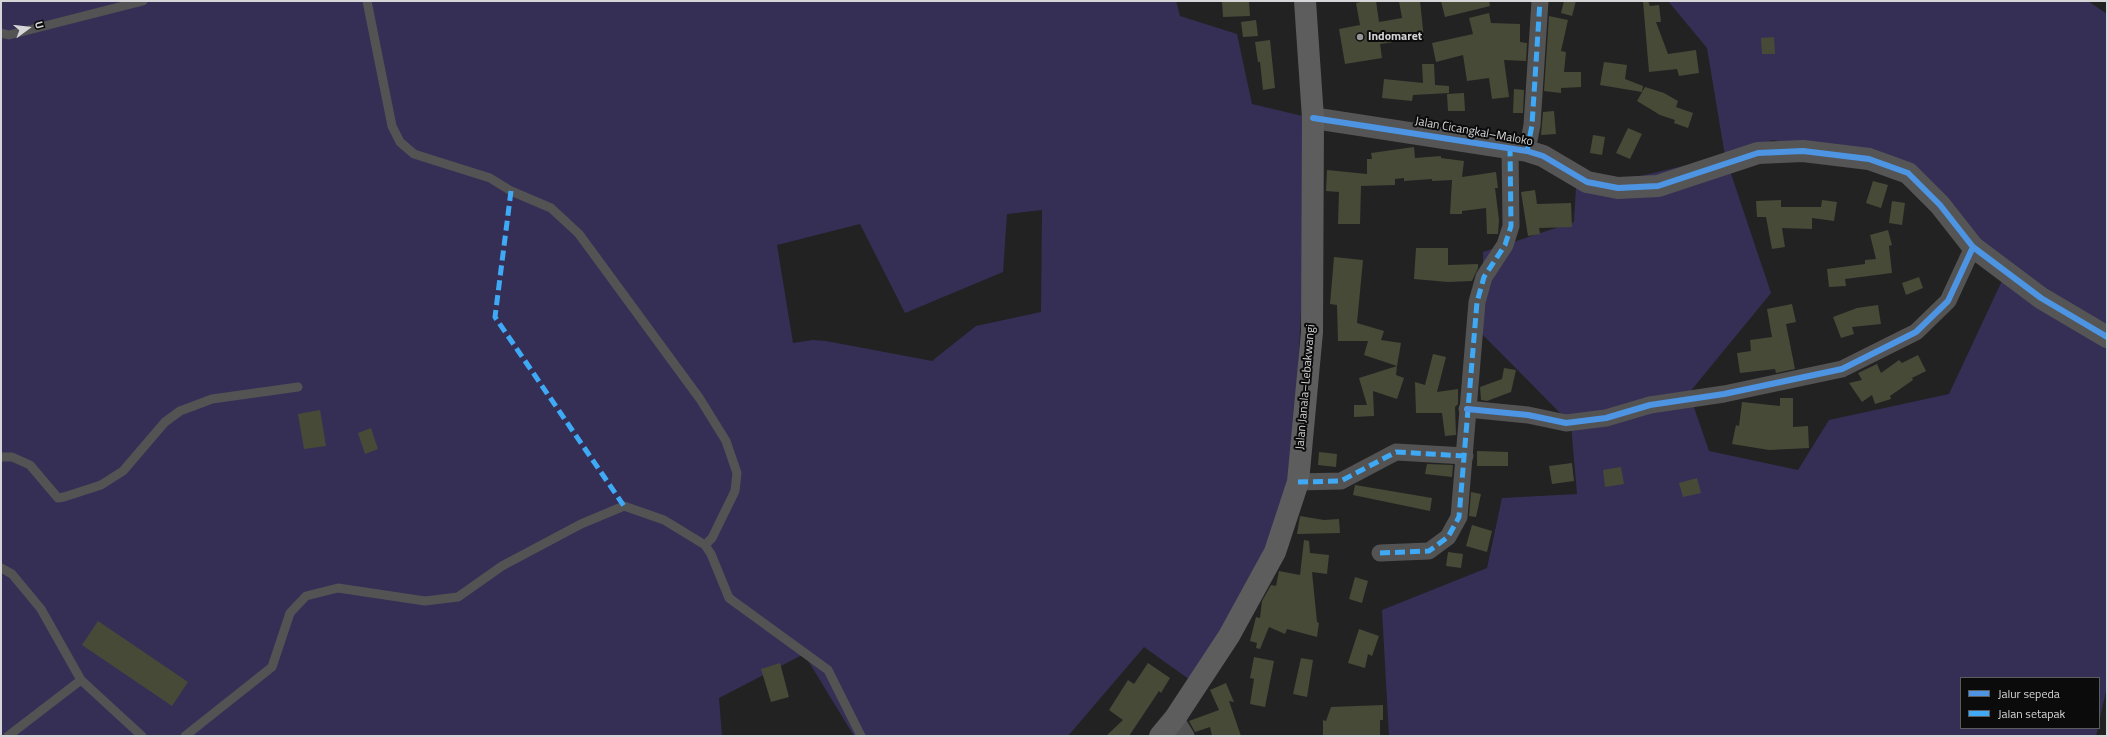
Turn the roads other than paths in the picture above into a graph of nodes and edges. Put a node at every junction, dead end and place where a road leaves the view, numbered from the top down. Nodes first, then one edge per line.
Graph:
1 (143, 1) edge
2 (367, 1) edge
3 (1305, 1) edge
4 (1540, 1) edge
5 (1, 33) edge
6 (1314, 118) junction
7 (1518, 149) junction
8 (1973, 247) junction
9 (2107, 338) edge
10 (298, 387) dead end
11 (1467, 409) junction
12 (1465, 456) junction
13 (1, 457) edge
14 (1298, 482) junction
15 (705, 545) junction
16 (1380, 553) dead end
17 (1, 568) edge
18 (81, 680) junction
19 (1180, 727) edge
20 (8, 736) edge
21 (142, 736) edge
22 (185, 736) edge
23 (861, 736) edge
24 (1160, 736) edge

1 - 5 lane
2 - 15 lane
3 - 6 main road, Jalan Janala–Lebakwangi
4 - 7 street
6 - 7 street, Jalan Cicangkal–Maloko
6 - 14 main road, Jalan Janala–Lebakwangi
7 - 8 street, Jalan Cicangkal–Maloko
7 - 11 street
8 - 9 street, Jalan Cicangkal–Maloko
8 - 11 street
10 - 13 lane
11 - 12 street
12 - 14 street
12 - 16 street
14 - 19 main road, Jalan Janala–Lebakwangi
15 - 22 lane
15 - 23 lane
17 - 18 lane
18 - 20 lane
18 - 21 lane
19 - 24 main road, Jalan Janala–Lebakwangi

